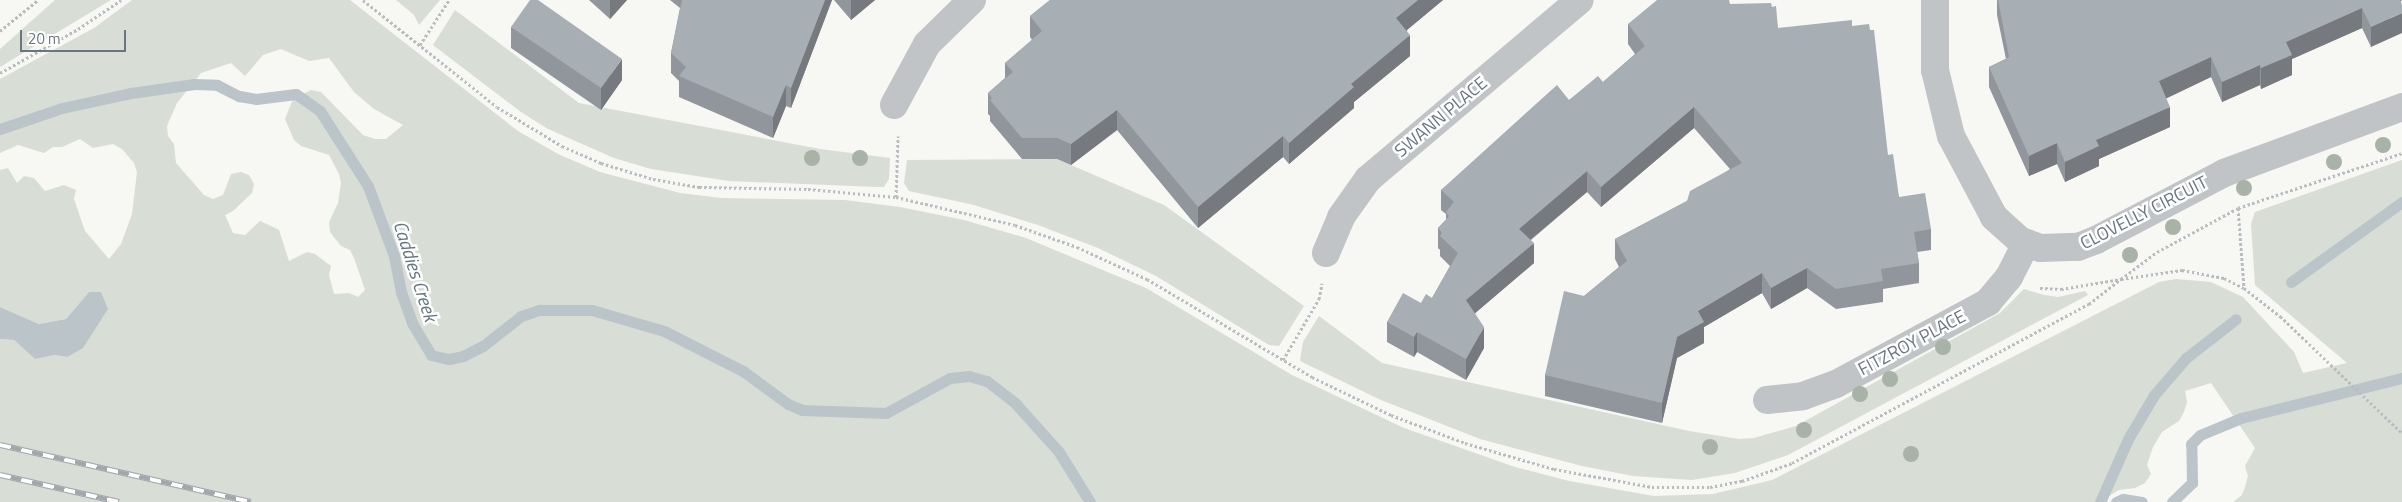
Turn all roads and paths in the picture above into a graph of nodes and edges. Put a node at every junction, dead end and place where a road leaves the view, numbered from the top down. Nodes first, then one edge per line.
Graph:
1 (38, 0) edge
2 (121, 0) edge
3 (363, 0) edge
4 (449, 0) edge
5 (972, 0) edge
6 (1580, 0) edge
7 (1934, 0) edge
8 (0, 31) edge
9 (420, 45) junction
10 (0, 73) edge
11 (894, 105) joint
12 (2402, 107) edge
13 (2402, 152) edge
14 (896, 197) junction
15 (2238, 208) junction
16 (2026, 243) junction
17 (1326, 253) joint
18 (2009, 277) junction
19 (2121, 279) junction
20 (2244, 288) junction
21 (1283, 360) junction
22 (1767, 400) dead end
23 (2402, 433) edge

1 - 8 path
2 - 10 path
3 - 9 path
4 - 9 path
5 - 11 street
6 - 17 street, SWANN PLACE
7 - 16 street, CLOVELLY CIRCUIT
9 - 14 path
11 - 14 path
12 - 16 street, CLOVELLY CIRCUIT
13 - 15 path
14 - 21 path
15 - 19 path
15 - 20 path
16 - 18 street, FITZROY PLACE
17 - 21 path
18 - 19 path
18 - 22 street, FITZROY PLACE
19 - 20 path
19 - 21 path
20 - 23 path

